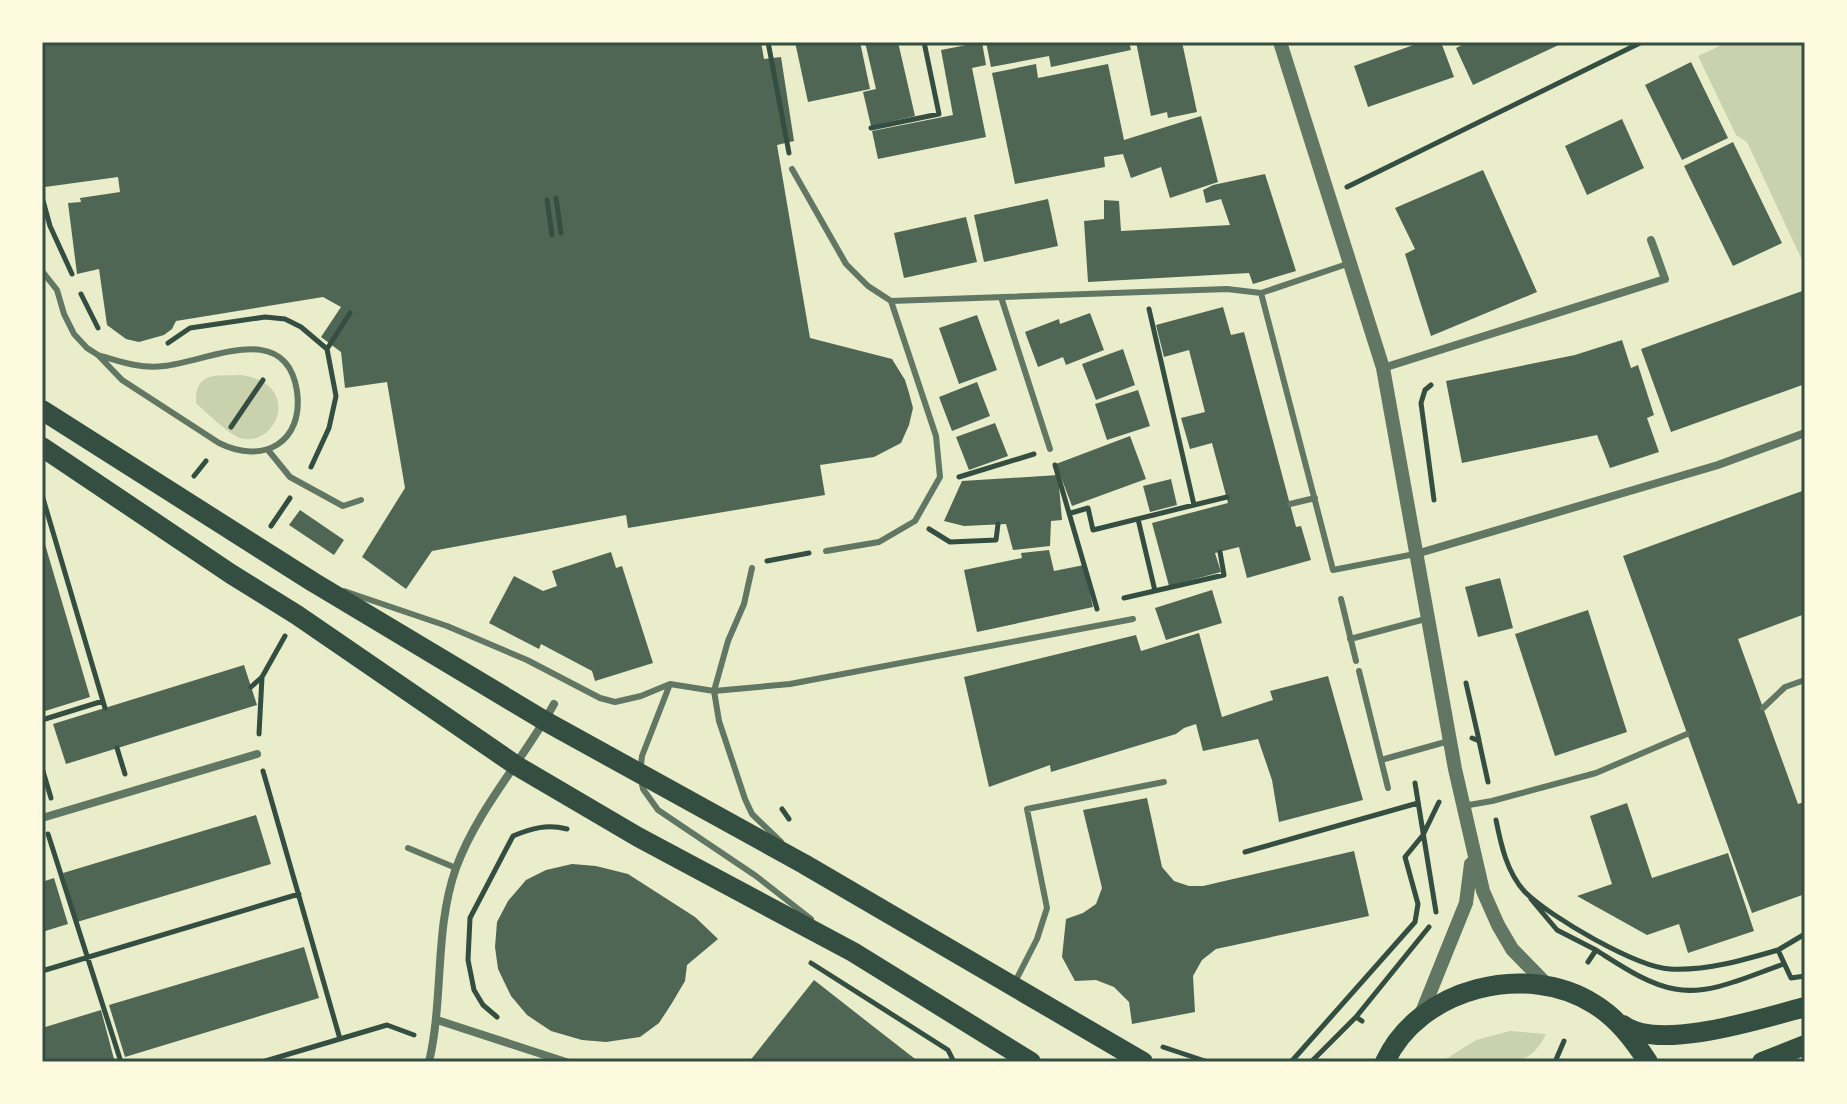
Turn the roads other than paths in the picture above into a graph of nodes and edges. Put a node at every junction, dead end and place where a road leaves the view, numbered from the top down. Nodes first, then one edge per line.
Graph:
1 (1280, 42) edge
2 (792, 169) road end
3 (1651, 240) dead end
4 (1350, 263) junction
5 (42, 271) edge
6 (1261, 293) junction
7 (1001, 297) junction
8 (891, 301) junction
9 (98, 355) junction
10 (1383, 368) junction
11 (42, 410) edge
12 (1805, 433) edge
13 (42, 447) edge
14 (1050, 449) road end
15 (268, 450) junction
16 (1315, 498) junction
17 (361, 500) dead end
18 (1290, 504) dead end
19 (826, 551) road end
20 (1415, 554) junction
21 (752, 568) road end
22 (313, 582) junction
23 (1341, 599) dead end
24 (1429, 618) junction
25 (1133, 619) dead end
26 (1350, 639) junction
27 (1356, 661) dead end
28 (1359, 671) dead end
29 (1805, 680) edge
30 (670, 684) junction
31 (714, 691) junction
32 (1763, 708) dead end
33 (550, 713) junction
34 (1687, 734) dead end
35 (1449, 741) junction
36 (257, 754) road end
37 (1381, 760) junction
38 (517, 766) junction
39 (640, 774) junction
40 (1164, 782) dead end
41 (1388, 788) dead end
42 (1463, 806) junction
43 (43, 818) edge
44 (1471, 843) junction
45 (408, 848) dead end
46 (804, 864) junction
47 (456, 868) junction
48 (853, 952) junction
49 (1548, 986) junction
50 (1013, 988) junction
51 (1594, 1004) junction
52 (1805, 1007) edge
53 (1420, 1017) junction
54 (437, 1020) junction
55 (1805, 1045) edge
56 (429, 1062) edge
57 (566, 1062) edge
58 (1031, 1062) edge
59 (1143, 1062) edge
60 (1385, 1062) edge
61 (1648, 1062) edge
62 (1762, 1062) edge

1 - 4 street
2 - 8 lane
3 - 10 street
4 - 6 lane
4 - 10 street
5 - 9 lane
6 - 7 lane
6 - 16 lane
7 - 8 lane
7 - 14 lane
8 - 19 lane
9 - 15 lane
9 - 15 lane
10 - 20 street
11 - 22 main road
12 - 20 street
13 - 38 main road
15 - 17 lane
16 - 18 lane
16 - 20 lane
20 - 24 street
21 - 31 lane
22 - 30 lane
22 - 33 main road
23 - 26 lane
24 - 26 lane
24 - 35 street
25 - 31 lane
26 - 27 lane
28 - 37 lane
29 - 32 lane
30 - 31 lane
30 - 39 lane
31 - 46 lane
33 - 38 street
33 - 39 main road
34 - 42 lane
35 - 37 lane
35 - 42 street
36 - 43 street
37 - 41 lane
38 - 47 street
38 - 48 main road
39 - 46 main road
39 - 48 lane
40 - 50 lane
42 - 44 street
44 - 49 street
44 - 53 street
45 - 47 lane
46 - 50 main road
47 - 54 street
48 - 58 main road
49 - 51 main road
49 - 53 main road
50 - 59 main road
51 - 52 main road
51 - 61 main road
53 - 60 main road
54 - 56 street
54 - 57 street
55 - 62 main road

